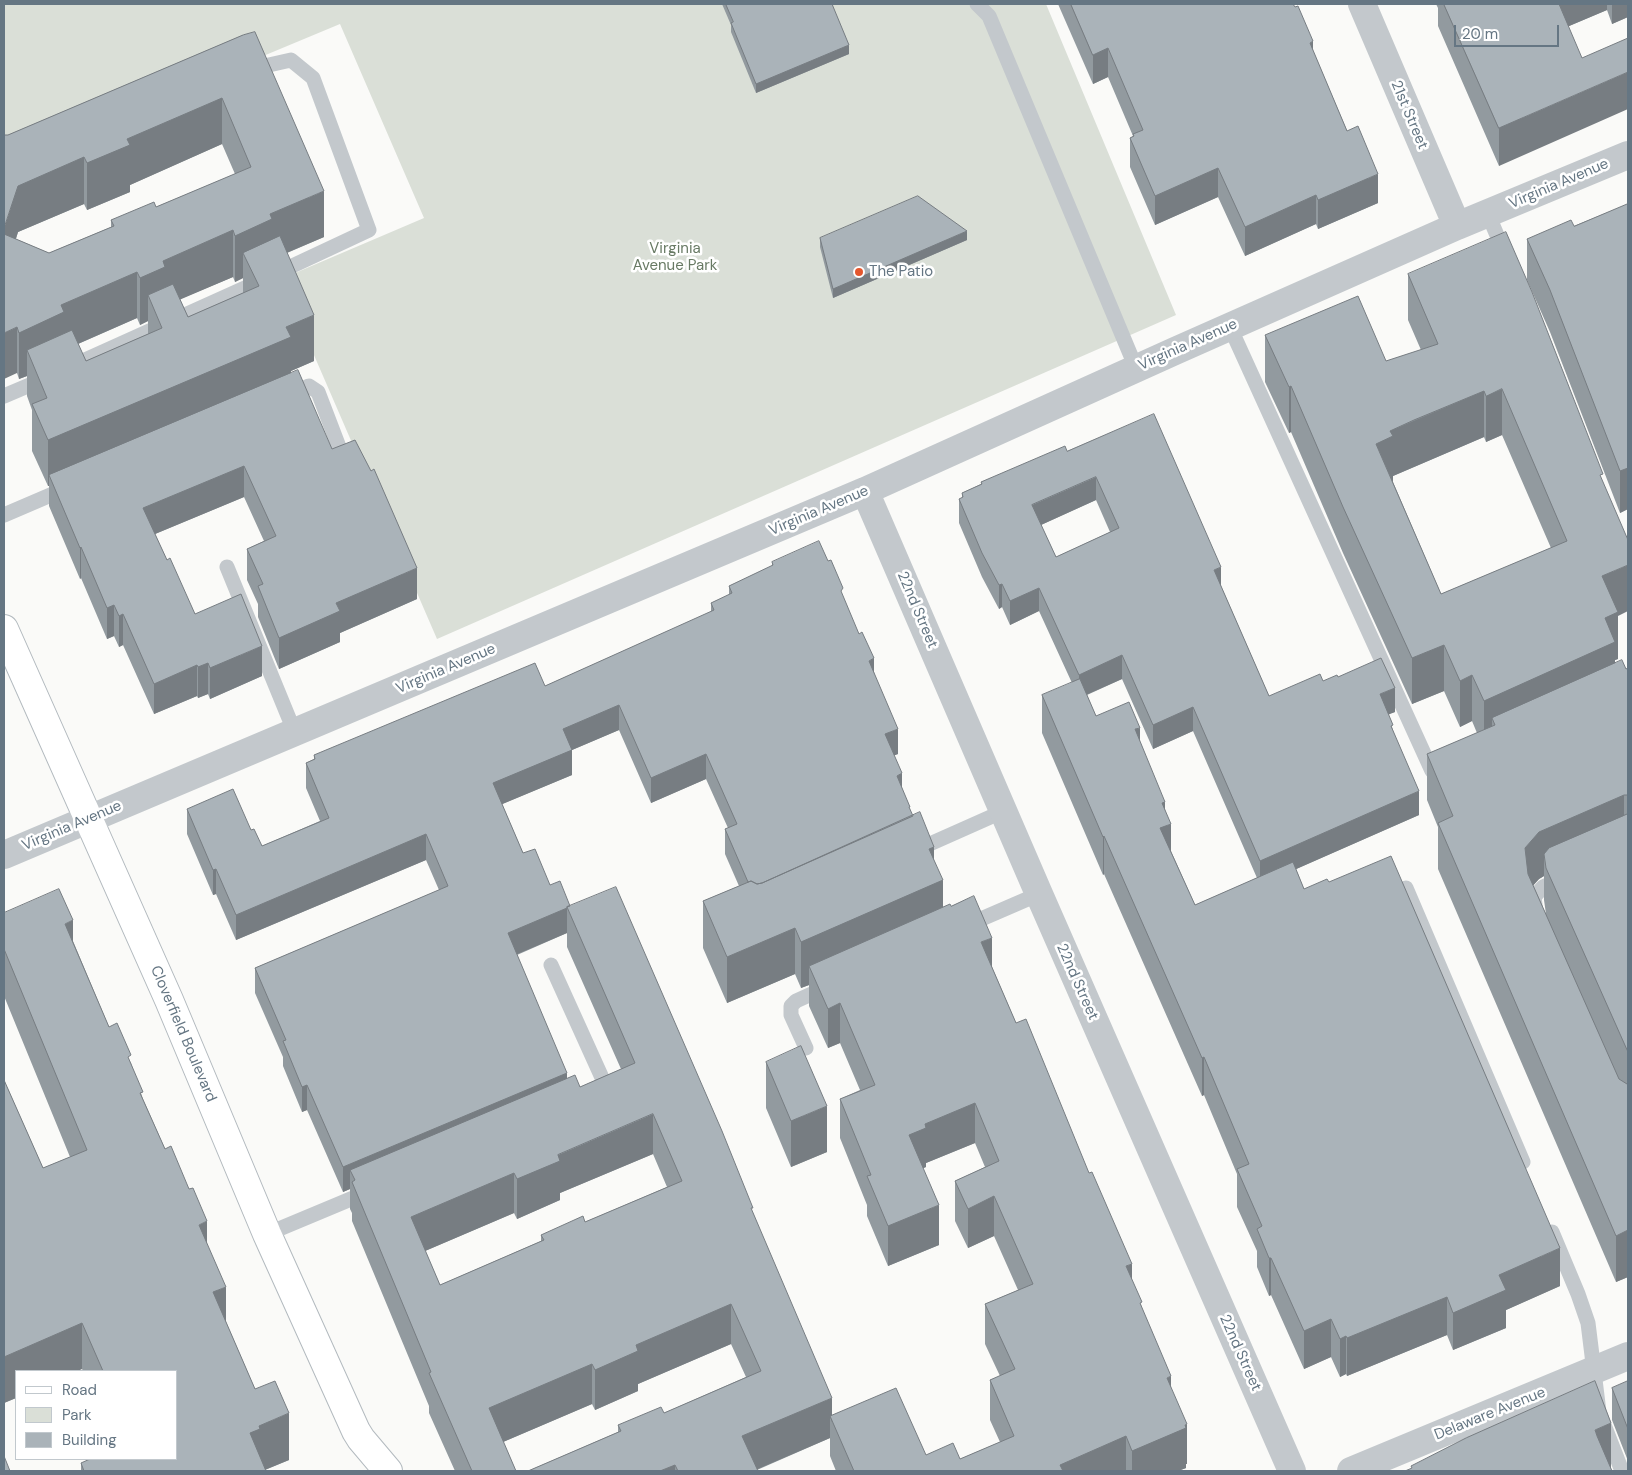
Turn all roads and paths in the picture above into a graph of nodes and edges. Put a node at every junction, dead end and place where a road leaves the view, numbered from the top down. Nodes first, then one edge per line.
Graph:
1 (977, 4) edge
2 (1362, 4) edge
3 (240, 72) edge
4 (1628, 155) edge
5 (1488, 214) junction
6 (1457, 226) junction
7 (1510, 266) edge
8 (1230, 327) junction
9 (1136, 368) junction
10 (4, 396) edge
11 (273, 401) edge
12 (344, 460) edge
13 (84, 481) edge
14 (865, 491) junction
15 (4, 515) edge
16 (227, 567) dead end
17 (4, 629) edge
18 (295, 733) junction
19 (1456, 770) edge
20 (1004, 811) junction
21 (88, 820) junction
22 (4, 855) edge
23 (903, 856) edge
24 (1577, 872) edge
25 (1406, 888) edge
26 (1039, 894) junction
27 (1541, 926) edge
28 (950, 932) edge
29 (551, 965) dead end
30 (838, 982) edge
31 (806, 1048) dead end
32 (590, 1098) edge
33 (1530, 1179) edge
34 (383, 1185) edge
35 (1545, 1215) edge
36 (268, 1234) junction
37 (1628, 1356) edge
38 (1595, 1371) junction
39 (360, 1439) junction
40 (367, 1471) edge
41 (388, 1471) edge
42 (1292, 1471) edge
43 (1351, 1471) edge
44 (1622, 1471) edge

1 - 9 lane
2 - 6 street, 21st Street
3 - 10 lane
4 - 5 street, Virginia Avenue
5 - 6 street, Virginia Avenue
5 - 7 lane
6 - 8 street, Virginia Avenue
8 - 9 street, Virginia Avenue
8 - 19 lane
9 - 14 street, Virginia Avenue
11 - 12 lane
13 - 15 lane
14 - 18 street, Virginia Avenue
14 - 20 street, 22nd Street
16 - 18 lane
17 - 21 main road, Cloverfield Boulevard
18 - 21 street, Virginia Avenue
20 - 23 lane
20 - 26 street, 22nd Street
21 - 22 street, Virginia Avenue
21 - 36 main road, Cloverfield Boulevard
24 - 27 lane
25 - 33 lane
26 - 28 lane
26 - 42 street, 22nd Street
29 - 32 lane
30 - 31 lane
34 - 36 lane
35 - 38 lane
36 - 39 main road, Cloverfield Boulevard
37 - 38 street, Delaware Avenue
38 - 43 street, Delaware Avenue
38 - 44 lane
39 - 40 main road, Cloverfield Boulevard
39 - 41 main road, Cloverfield Boulevard

